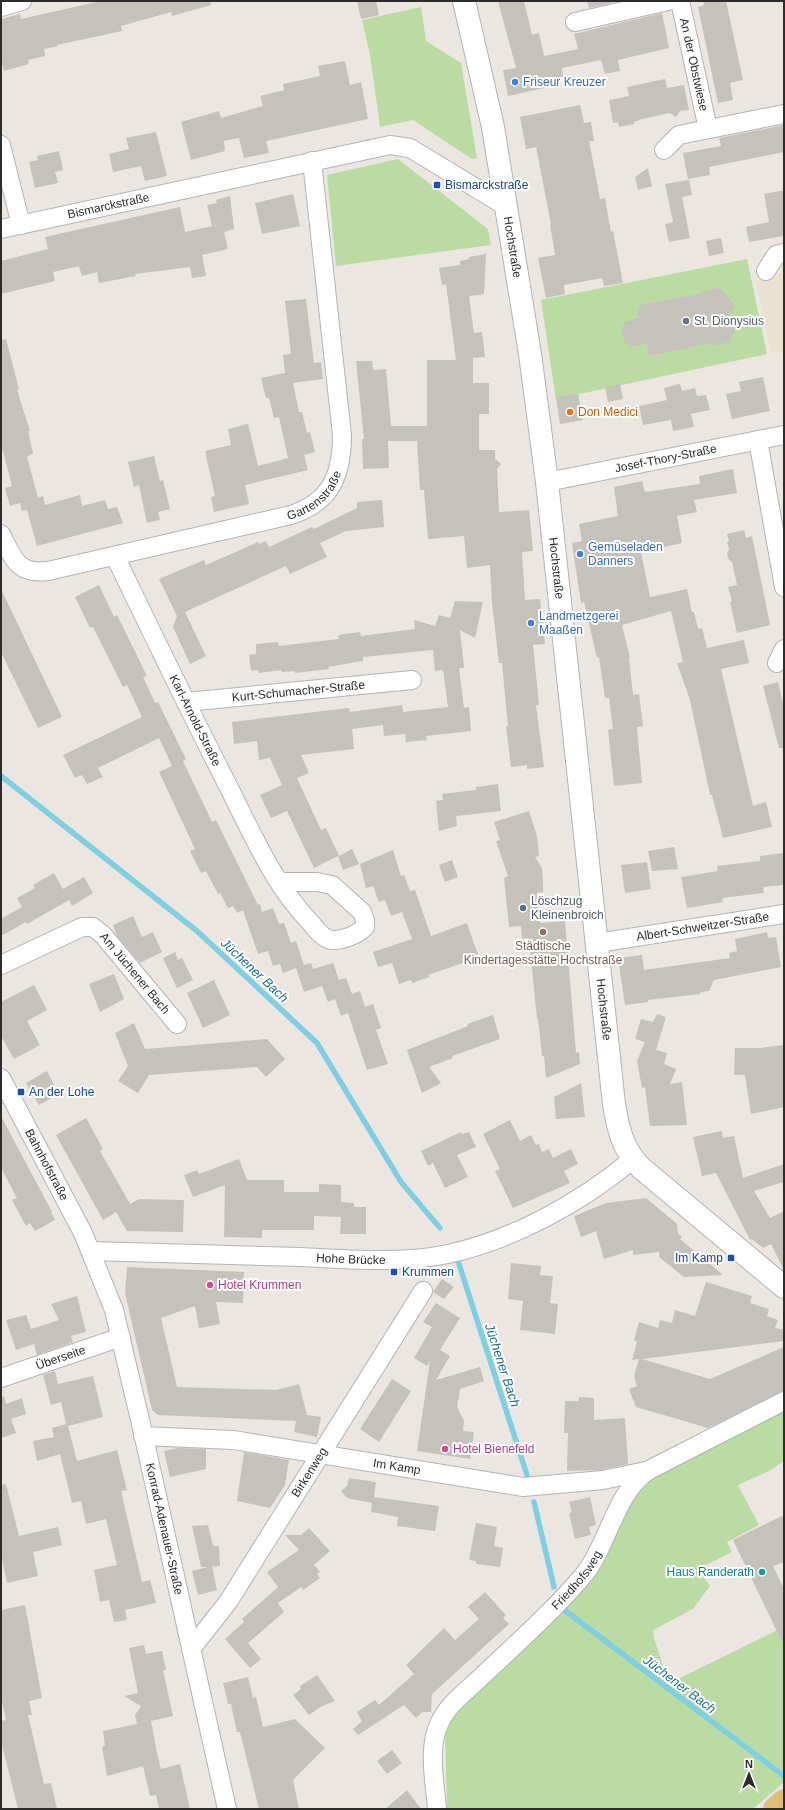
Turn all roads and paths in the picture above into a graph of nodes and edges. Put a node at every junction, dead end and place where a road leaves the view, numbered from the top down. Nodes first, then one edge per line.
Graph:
1 (22, 1) edge
2 (464, 1) edge
3 (668, 1) edge
4 (680, 1) edge
5 (634, 5) edge
6 (1, 7) edge
7 (575, 22) dead end
8 (784, 114) edge
9 (708, 129) junction
10 (1, 145) edge
11 (664, 150) dead end
12 (312, 161) junction
13 (507, 207) junction
14 (21, 225) junction
15 (1, 229) edge
16 (784, 253) edge
17 (766, 271) dead end
18 (784, 435) edge
19 (758, 440) junction
20 (547, 482) junction
21 (1, 534) edge
22 (115, 556) junction
23 (784, 588) edge
24 (412, 680) dead end
25 (186, 702) junction
26 (280, 882) dead end
27 (784, 914) edge
28 (597, 943) junction
29 (1, 965) edge
30 (177, 1024) dead end
31 (3, 1085) edge
32 (632, 1159) junction
33 (92, 1251) junction
34 (784, 1287) edge
35 (423, 1291) dead end
36 (121, 1337) junction
37 (1, 1378) edge
38 (784, 1401) edge
39 (144, 1436) junction
40 (320, 1454) junction
41 (649, 1470) junction
42 (191, 1649) junction
43 (784, 1801) edge
44 (227, 1809) edge
45 (437, 1809) edge
46 (775, 1809) edge

1 - 6 street
2 - 13 street, Hochstraße
3 - 5 street
4 - 9 street, An der Obstwiese
5 - 7 street
8 - 9 street, An der Obstwiese
9 - 11 street, An der Obstwiese
10 - 14 street
12 - 13 street, Bismarckstraße
12 - 14 street, Bismarckstraße
12 - 22 street, Gartenstraße
13 - 20 street, Hochstraße
14 - 15 street, Bismarckstraße
16 - 17 street
18 - 19 street, Josef-Thory-Straße
19 - 20 street, Josef-Thory-Straße
19 - 23 street
20 - 28 street, Hochstraße
21 - 22 street, Gartenstraße
22 - 25 street, Karl-Arnold-Straße
24 - 25 street, Kurt-Schumacher-Straße
25 - 26 street, Karl-Arnold-Straße
27 - 28 street, Albert-Schweitzer-Straße
28 - 32 street, Hochstraße
29 - 30 street, Am Jüchener Bach
31 - 33 street, Bahnhofstraße
32 - 33 street, Hohe Brücke
32 - 34 street, Hochstraße
33 - 36 street, Konrad-Adenauer-Straße
35 - 40 street, Birkenweg
36 - 37 street, Überseite
36 - 39 street, Konrad-Adenauer-Straße
38 - 41 street, Friedhofsweg
39 - 40 street, Im Kamp
39 - 42 street, Konrad-Adenauer-Straße
40 - 41 street, Im Kamp
40 - 42 street, Birkenweg
41 - 45 street, Friedhofsweg
42 - 44 street, Konrad-Adenauer-Straße
43 - 46 main road

